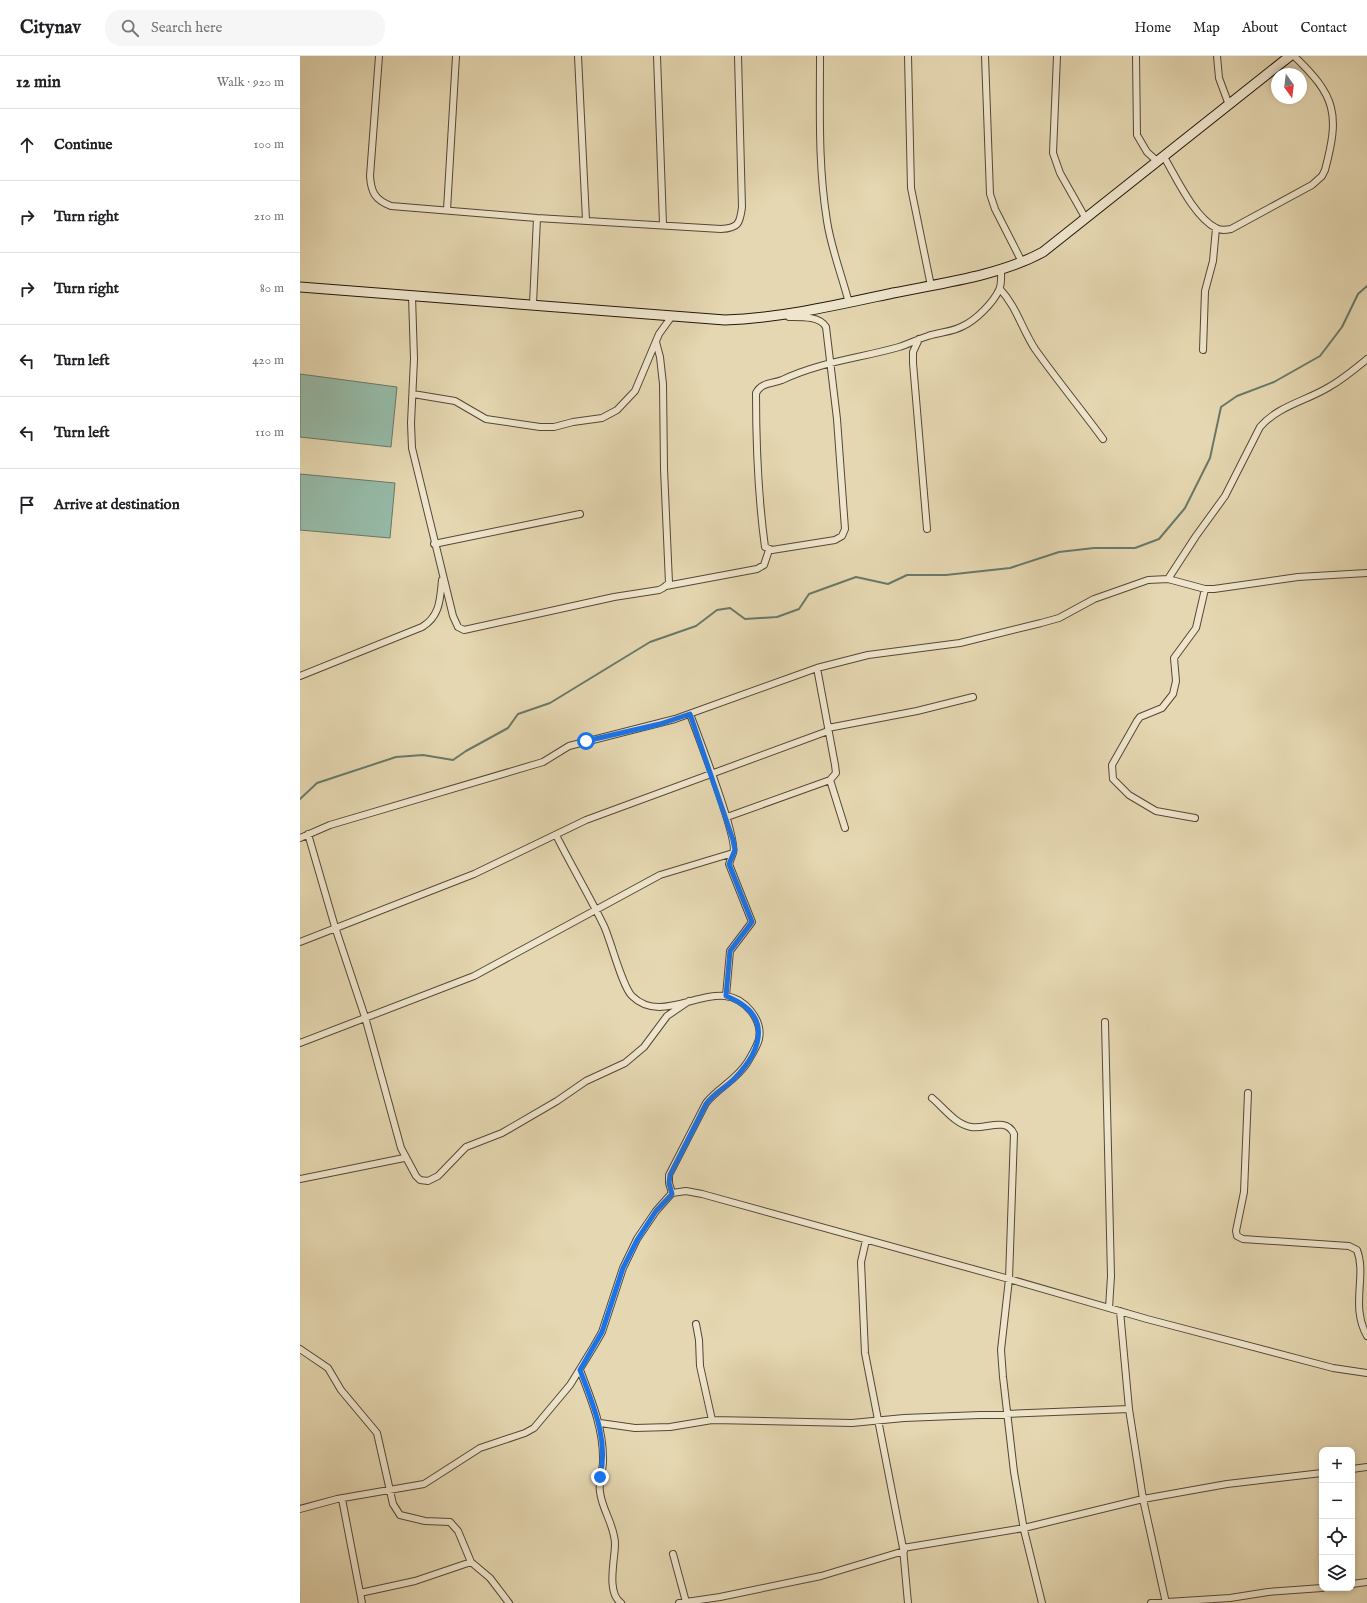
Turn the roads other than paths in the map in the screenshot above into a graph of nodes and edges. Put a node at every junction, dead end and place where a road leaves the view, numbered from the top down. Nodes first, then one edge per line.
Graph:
1 (379, 56) edge
2 (456, 56) edge
3 (578, 56) edge
4 (657, 56) edge
5 (738, 56) edge
6 (820, 56) edge
7 (908, 56) edge
8 (986, 56) edge
9 (1057, 56) edge
10 (1136, 56) edge
11 (1217, 56) edge
12 (1290, 56) edge
13 (1294, 56) edge
14 (1229, 105) junction
15 (1161, 159) junction
16 (447, 210) junction
17 (537, 218) junction
18 (1086, 219) junction
19 (586, 220) junction
20 (663, 224) junction
21 (1216, 228) junction
22 (1022, 262) junction
23 (1000, 269) junction
24 (931, 286) junction
25 (300, 287) edge
26 (1000, 289) junction
27 (412, 296) junction
28 (849, 303) junction
29 (533, 304) junction
30 (672, 316) junction
31 (778, 316) junction
32 (919, 339) junction
33 (656, 342) junction
34 (1203, 350) dead end
35 (1367, 359) edge
36 (831, 363) junction
37 (413, 394) junction
38 (1103, 439) dead end
39 (580, 514) dead end
40 (927, 529) dead end
41 (434, 544) junction
42 (769, 550) junction
43 (1367, 573) edge
44 (443, 577) junction
45 (1168, 579) junction
46 (666, 586) junction
47 (1205, 589) junction
48 (817, 668) junction
49 (300, 676) edge
50 (974, 697) dead end
51 (690, 714) junction
52 (828, 729) junction
53 (711, 774) junction
54 (830, 780) junction
55 (727, 817) junction
56 (1194, 818) dead end
57 (845, 828) dead end
58 (308, 834) junction
59 (556, 835) junction
60 (300, 838) edge
61 (733, 853) junction
62 (595, 910) junction
63 (335, 927) junction
64 (300, 942) edge
65 (726, 996) junction
66 (689, 1001) junction
67 (365, 1017) junction
68 (1106, 1022) dead end
69 (300, 1042) edge
70 (1248, 1092) dead end
71 (932, 1098) dead end
72 (404, 1158) junction
73 (300, 1179) edge
74 (672, 1194) junction
75 (866, 1240) junction
76 (1009, 1279) junction
77 (1109, 1308) junction
78 (1120, 1311) junction
79 (696, 1324) dead end
80 (1367, 1336) edge
81 (300, 1349) edge
82 (580, 1370) junction
83 (1367, 1373) edge
84 (1129, 1408) junction
85 (1006, 1413) junction
86 (877, 1419) junction
87 (712, 1420) junction
88 (600, 1423) junction
89 (1367, 1467) edge
90 (1355, 1469) edge
91 (1319, 1472) edge
92 (391, 1490) junction
93 (342, 1498) junction
94 (1143, 1499) junction
95 (300, 1509) edge
96 (1024, 1528) junction
97 (904, 1550) junction
98 (673, 1554) dead end
99 (471, 1562) junction
100 (1367, 1582) edge
101 (1355, 1584) edge
102 (1319, 1588) edge
103 (360, 1594) junction
104 (682, 1602) edge
105 (1166, 1602) edge
106 (362, 1603) edge
107 (508, 1603) edge
108 (621, 1603) edge
109 (908, 1603) edge
110 (1042, 1603) edge
111 (1152, 1603) edge

1 - 16 street
2 - 16 street
3 - 19 street
4 - 20 street
5 - 20 street
6 - 28 street
7 - 24 street
8 - 22 street
9 - 18 street
10 - 15 street
11 - 14 street
12 - 14 street
13 - 21 street
14 - 15 street
15 - 18 street
15 - 21 street
16 - 17 street
17 - 19 street
17 - 29 street
18 - 22 street
19 - 20 street
21 - 34 street
22 - 23 street
23 - 24 street
23 - 26 street
24 - 28 street
25 - 27 street
26 - 32 street
26 - 38 street
27 - 29 street
27 - 37 street
28 - 31 street
29 - 30 street
30 - 31 street
30 - 33 street
31 - 36 street
32 - 36 street
32 - 40 street
33 - 37 street
33 - 46 street
35 - 45 street
36 - 42 street
36 - 42 street
37 - 41 street
39 - 41 street
41 - 44 street
42 - 46 street
43 - 47 street
44 - 46 street
44 - 49 street
45 - 47 street
45 - 48 street
47 - 56 street
48 - 51 street
48 - 52 street
50 - 52 street
51 - 53 street
51 - 58 street
52 - 53 street
52 - 54 street
53 - 55 street
53 - 59 street
54 - 55 street
54 - 57 street
55 - 61 street
58 - 60 street
58 - 63 street
59 - 62 street
59 - 63 street
61 - 62 street
61 - 65 street
62 - 66 street
62 - 67 street
63 - 64 street
63 - 67 street
65 - 66 street
65 - 74 street
66 - 72 street
67 - 69 street
67 - 72 street
68 - 77 street
70 - 80 street
71 - 76 street
72 - 73 street
74 - 75 street
74 - 82 street
75 - 76 street
75 - 86 street
76 - 77 street
76 - 85 street
77 - 78 street
78 - 83 street
78 - 84 street
79 - 87 street
81 - 92 street
82 - 88 street
82 - 92 street
84 - 85 street
84 - 94 street
85 - 86 street
85 - 96 street
86 - 87 street
86 - 97 street
87 - 88 street
88 - 108 street
89 - 90 street
91 - 94 street
92 - 93 street
92 - 99 street
93 - 95 street
93 - 103 street
94 - 96 street
94 - 105 street
96 - 97 street
96 - 110 street
97 - 104 street
97 - 109 street
98 - 104 street
99 - 103 street
99 - 107 street
100 - 101 street
102 - 105 street
103 - 106 street
105 - 111 street

